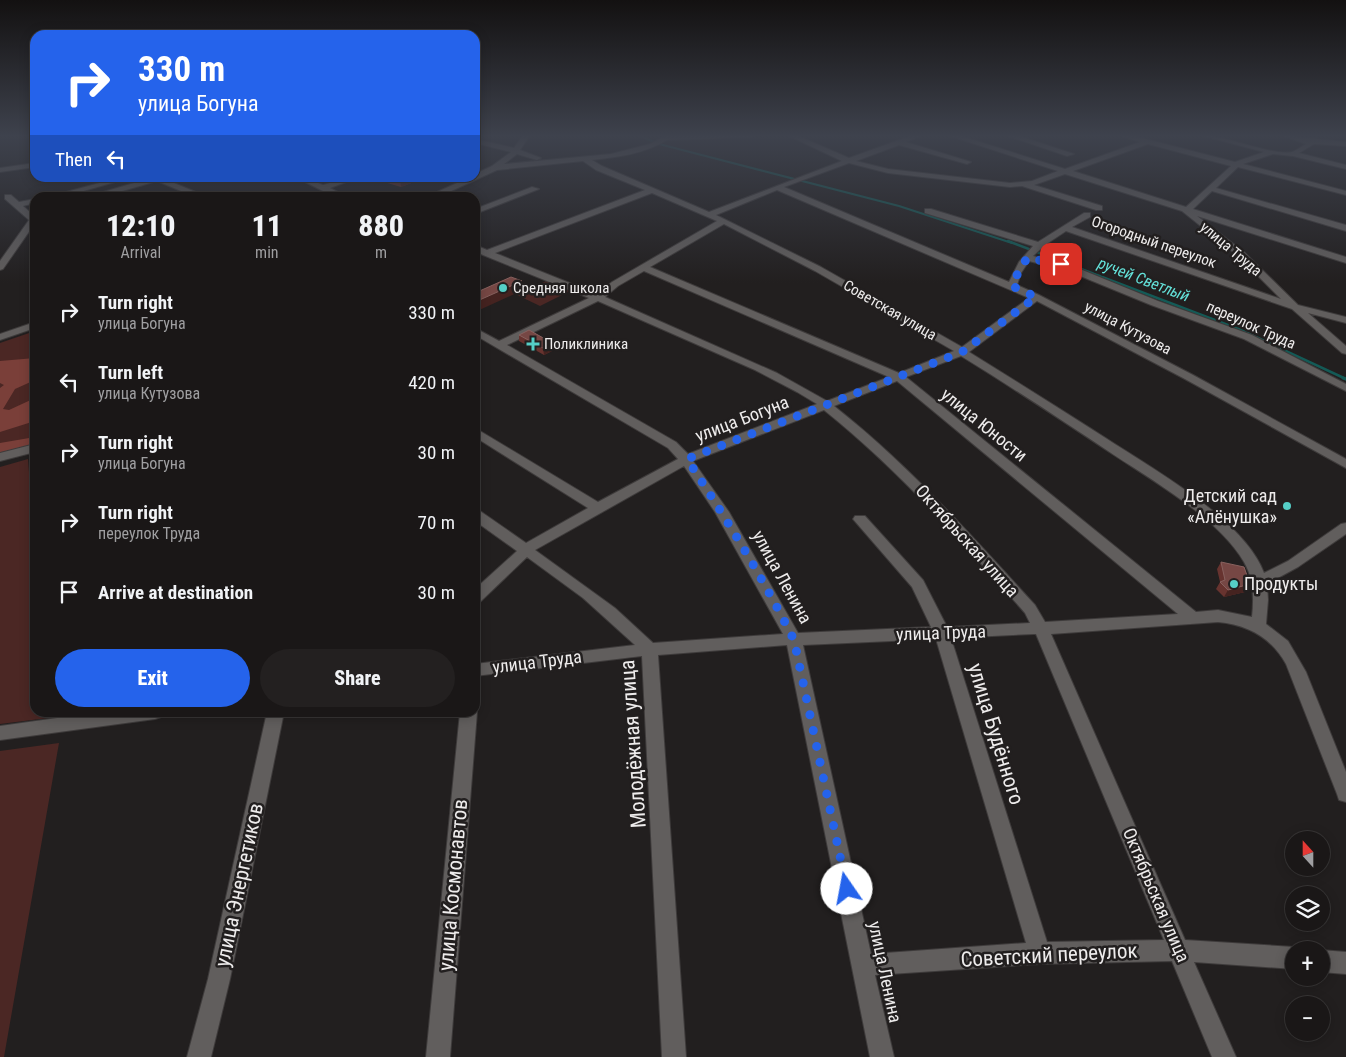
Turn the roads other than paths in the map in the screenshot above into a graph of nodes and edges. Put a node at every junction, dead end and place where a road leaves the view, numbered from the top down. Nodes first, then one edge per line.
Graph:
1 (101, 184) edge
2 (136, 184) edge
3 (173, 184) edge
4 (314, 184) edge
5 (333, 184) edge
6 (458, 184) edge
7 (636, 184) edge
8 (784, 184) edge
9 (1017, 184) edge
10 (1105, 184) edge
11 (1216, 184) edge
12 (1313, 184) edge
13 (1024, 185) joint
14 (777, 187) junction
15 (322, 188) junction
16 (1212, 188) junction
17 (536, 189) dead end
18 (650, 191) junction
19 (71, 192) edge
20 (108, 192) edge
21 (192, 192) edge
22 (331, 192) edge
23 (441, 192) edge
24 (1346, 193) edge
25 (8, 198) dead end
26 (30, 202) edge
27 (18, 206) junction
28 (1098, 208) dead end
29 (480, 210) edge
30 (928, 211) dead end
31 (1186, 211) junction
32 (709, 215) junction
33 (1087, 215) dead end
34 (30, 217) edge
35 (724, 221) junction
36 (30, 224) edge
37 (1066, 228) junction
38 (1346, 228) edge
39 (1038, 245) junction
40 (480, 250) edge
41 (486, 252) junction
42 (1027, 258) junction
43 (1346, 260) edge
44 (0, 267) edge
45 (644, 268) junction
46 (1012, 286) junction
47 (599, 297) junction
48 (1036, 297) junction
49 (1296, 307) junction
50 (1346, 320) edge
51 (30, 326) edge
52 (480, 334) edge
53 (0, 337) edge
54 (500, 344) junction
55 (1346, 351) edge
56 (962, 352) junction
57 (899, 377) junction
58 (1346, 388) edge
59 (825, 405) junction
60 (480, 435) edge
61 (30, 449) edge
62 (0, 457) edge
63 (687, 459) junction
64 (1346, 464) edge
65 (598, 508) junction
66 (480, 517) edge
67 (860, 519) dead end
68 (1346, 527) edge
69 (527, 550) junction
70 (1260, 581) junction
71 (480, 593) edge
72 (1193, 618) junction
73 (1258, 626) junction
74 (1042, 630) junction
75 (942, 633) junction
76 (794, 640) junction
77 (650, 650) junction
78 (480, 669) edge
79 (86, 717) edge
80 (275, 717) edge
81 (469, 717) edge
82 (72, 718) edge
83 (0, 733) edge
84 (1346, 794) edge
85 (1179, 950) junction
86 (1040, 953) junction
87 (1285, 957) edge
88 (1330, 962) edge
89 (1346, 963) edge
90 (863, 965) junction
91 (199, 1057) edge
92 (438, 1057) edge
93 (674, 1057) edge
94 (882, 1057) edge
95 (1224, 1057) edge

1 - 19 street
2 - 20 street
3 - 21 street
4 - 15 street
5 - 15 street
6 - 23 street
7 - 18 street, Советская улица
8 - 14 street
9 - 13 street
10 - 31 street
11 - 16 street, улица Труда
12 - 24 street
13 - 28 street, Огородный переулок
14 - 32 street
14 - 46 street, улица Кутузова
15 - 22 street
16 - 31 street, улица Труда
16 - 38 street
17 - 29 street
18 - 32 street, Советская улица
18 - 41 street
25 - 27 street
26 - 27 street
27 - 34 street
30 - 39 street
31 - 43 street
31 - 49 street, улица Труда
32 - 35 street, Советская улица
33 - 37 street
35 - 45 street
35 - 56 street, Советская улица
36 - 44 street
37 - 39 street
37 - 49 street, Огородный переулок
39 - 42 street
40 - 41 street, Октябрьская улица
41 - 47 street, Октябрьская улица
42 - 46 street
42 - 58 street, переулок Труда
45 - 47 street
45 - 57 street, улица Юности
46 - 48 street, улица Кутузова
47 - 54 street
47 - 59 street, Октябрьская улица
48 - 56 street, улица Богуна
48 - 64 street, улица Кутузова
49 - 50 street, Огородный переулок
49 - 55 street, улица Труда
51 - 53 street
52 - 54 street, улица Ленина
54 - 63 street, улица Ленина
56 - 57 street, улица Богуна
56 - 70 street, Советская улица
57 - 59 street, улица Богуна
57 - 72 street, улица Юности
59 - 63 street, улица Богуна
59 - 74 street, Октябрьская улица
60 - 65 street
61 - 62 street
63 - 65 street, улица Богуна
63 - 76 street, улица Ленина
65 - 69 street, улица Богуна
66 - 69 street, Молодёжная улица
67 - 75 street, улица Будённого
68 - 70 street
69 - 71 street, улица Богуна
69 - 77 street, Молодёжная улица
70 - 73 street
72 - 73 street, улица Труда
72 - 74 street, улица Труда
73 - 84 street
74 - 75 street, улица Труда
74 - 85 street, Октябрьская улица
75 - 76 street, улица Труда
75 - 86 street, улица Будённого
76 - 77 street, улица Труда
76 - 90 street, улица Ленина
77 - 78 street, улица Труда
77 - 93 street, Молодёжная улица
79 - 82 street
80 - 91 street, улица Энергетиков
81 - 92 street, улица Космонавтов
82 - 83 street
85 - 86 street, Советский переулок
85 - 87 street, Советский переулок
85 - 95 street, Октябрьская улица
86 - 90 street, Советский переулок
88 - 89 street
90 - 94 street, улица Ленина

